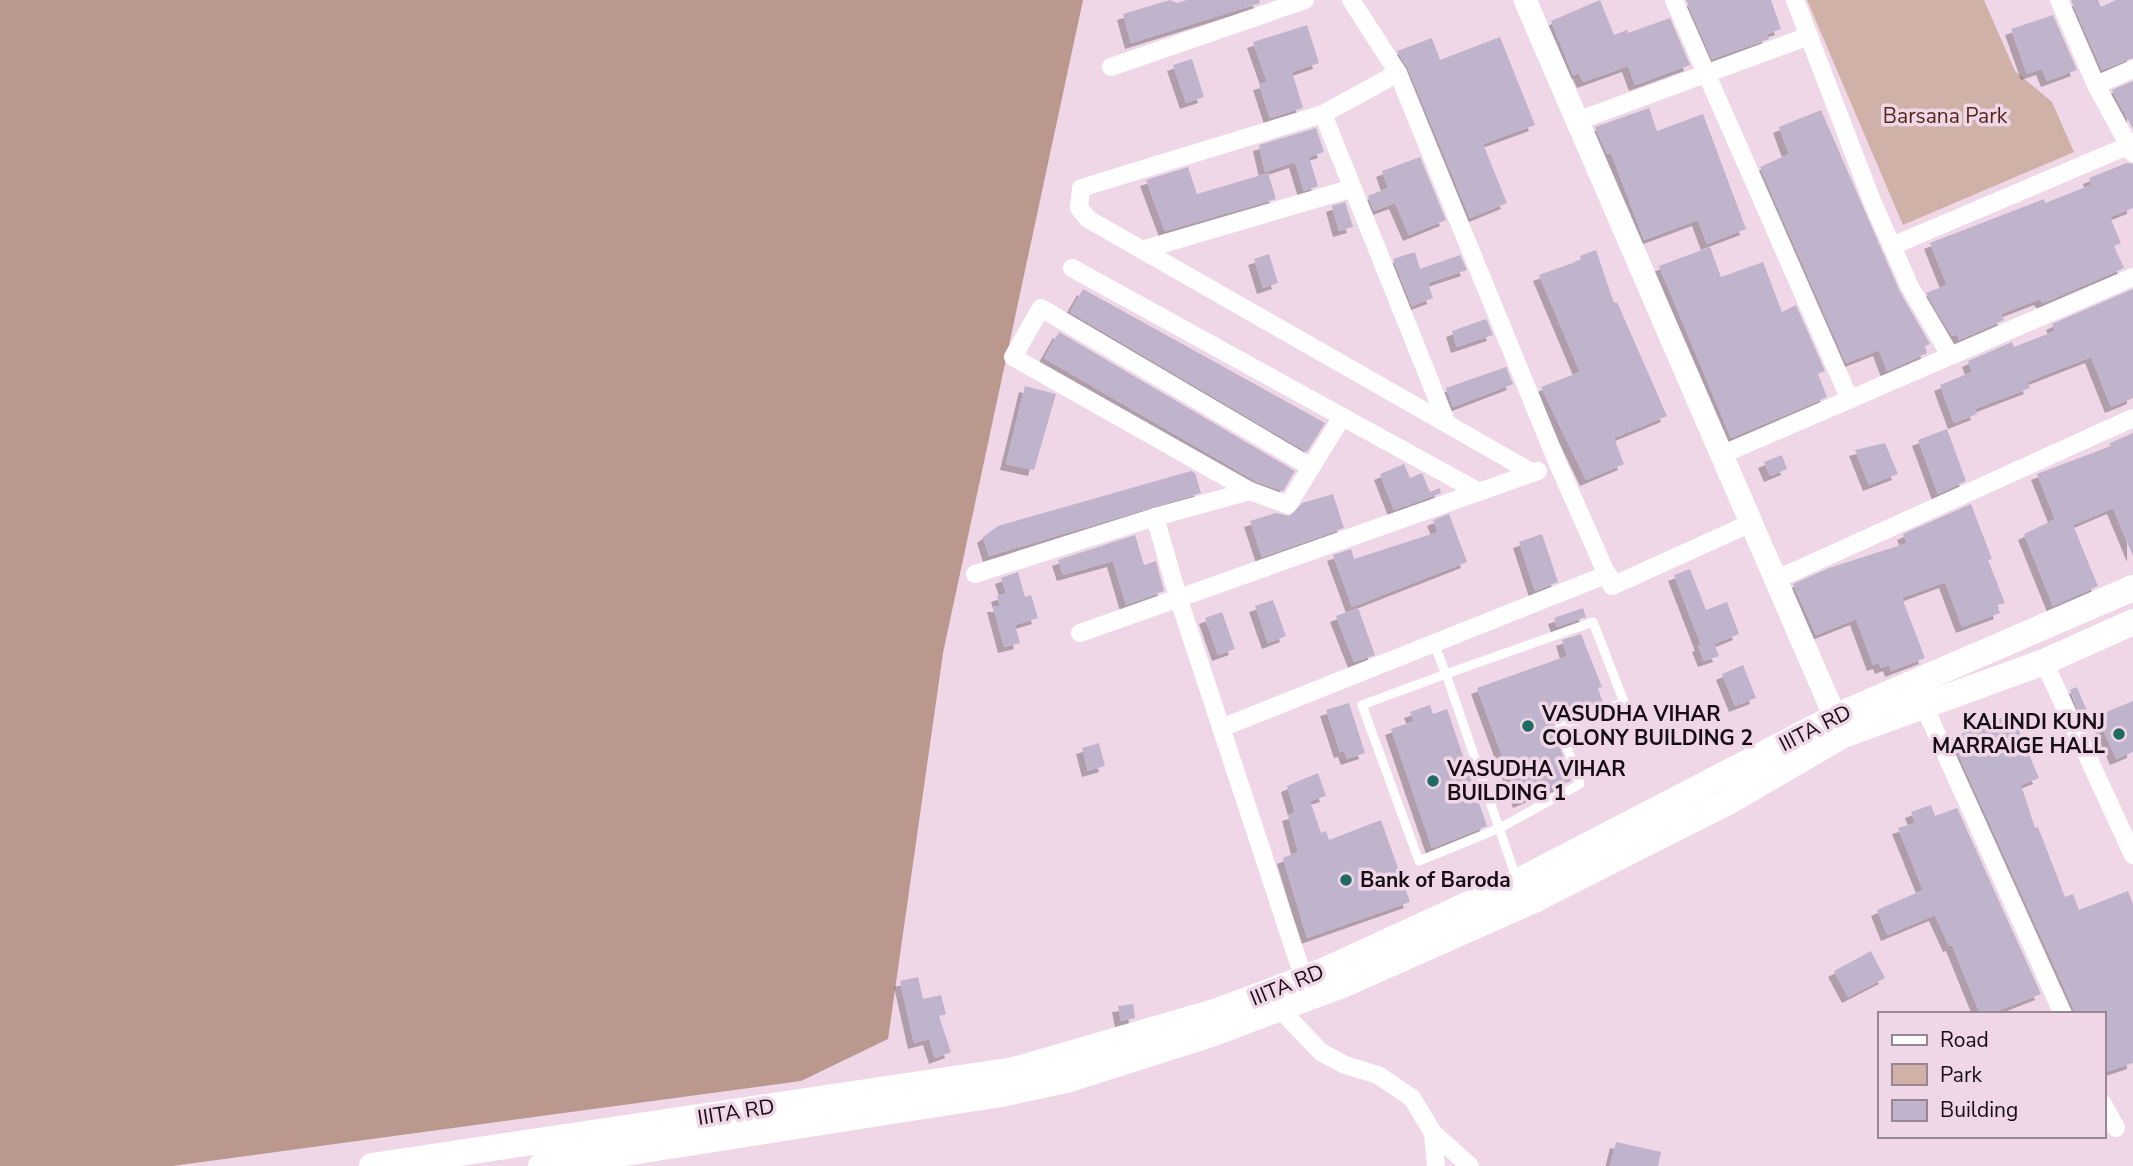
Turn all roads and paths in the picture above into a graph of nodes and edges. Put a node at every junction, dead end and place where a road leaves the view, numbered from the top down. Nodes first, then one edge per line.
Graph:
1 (1305, 0) edge
2 (1351, 0) edge
3 (1525, 0) edge
4 (1674, 0) edge
5 (1795, 0) edge
6 (2059, 0) edge
7 (1809, 36) junction
8 (1111, 68) dead end
9 (2133, 69) edge
10 (1398, 74) junction
11 (1707, 74) junction
12 (2096, 85) junction
13 (1323, 114) junction
14 (1577, 121) junction
15 (2131, 149) edge
16 (1353, 188) junction
17 (1892, 246) junction
18 (1142, 250) junction
19 (1072, 268) dead end
20 (2133, 277) edge
21 (1950, 355) junction
22 (1850, 400) junction
23 (1342, 417) junction
24 (2133, 418) edge
25 (1447, 421) junction
26 (1721, 455) junction
27 (1558, 464) junction
28 (1311, 467) junction
29 (1533, 473) junction
30 (1250, 491) junction
31 (1479, 492) junction
32 (1155, 517) junction
33 (1751, 523) junction
34 (975, 574) dead end
35 (1608, 575) junction
36 (1775, 580) junction
37 (2133, 588) edge
38 (1178, 597) junction
39 (2133, 622) edge
40 (1080, 633) dead end
41 (1434, 644) junction
42 (2044, 662) junction
43 (1446, 674) junction
44 (1924, 706) junction
45 (1840, 725) junction
46 (1221, 728) junction
47 (1500, 828) junction
48 (2133, 855) edge
49 (1517, 881) junction
50 (1304, 979) junction
51 (1273, 1002) junction
52 (2062, 1012) edge
53 (975, 1087) junction
54 (2105, 1108) edge
55 (2116, 1128) dead end
56 (1433, 1133) junction
57 (372, 1166) edge
58 (541, 1166) edge
59 (1436, 1166) edge
60 (1470, 1166) edge

1 - 8 street
2 - 10 street
3 - 14 street
4 - 11 street
5 - 7 street
6 - 12 street
7 - 11 street
7 - 17 street
9 - 12 street
10 - 13 street
10 - 27 street
11 - 14 street
11 - 22 street
12 - 15 street
13 - 16 street
13 - 18 street
14 - 26 street
15 - 17 street
16 - 18 street
16 - 25 street
17 - 21 street
18 - 25 street
19 - 23 street
20 - 21 street
21 - 22 street
22 - 26 street
23 - 28 street
23 - 31 street
24 - 36 street
25 - 29 street
26 - 33 street
27 - 29 street
27 - 35 street
28 - 30 street
28 - 30 street
29 - 31 street
30 - 32 street
31 - 38 street
32 - 34 street
32 - 38 street
33 - 35 street
33 - 36 street
35 - 41 street
36 - 45 street
37 - 45 main road, IIITA RD
38 - 40 street
38 - 46 street
39 - 42 main road, IIITA RD
41 - 43 lane
41 - 46 street
42 - 44 main road, IIITA RD
42 - 48 street
43 - 47 lane
43 - 47 lane
43 - 47 lane
44 - 45 main road, IIITA RD
44 - 52 street
45 - 49 main road, IIITA RD
45 - 51 main road, IIITA RD
46 - 50 street
47 - 49 lane
49 - 50 main road, IIITA RD
50 - 51 main road, IIITA RD
51 - 53 main road, IIITA RD
51 - 56 street
53 - 57 main road, IIITA RD
53 - 58 main road, IIITA RD
54 - 55 street
56 - 59 street
56 - 60 street

